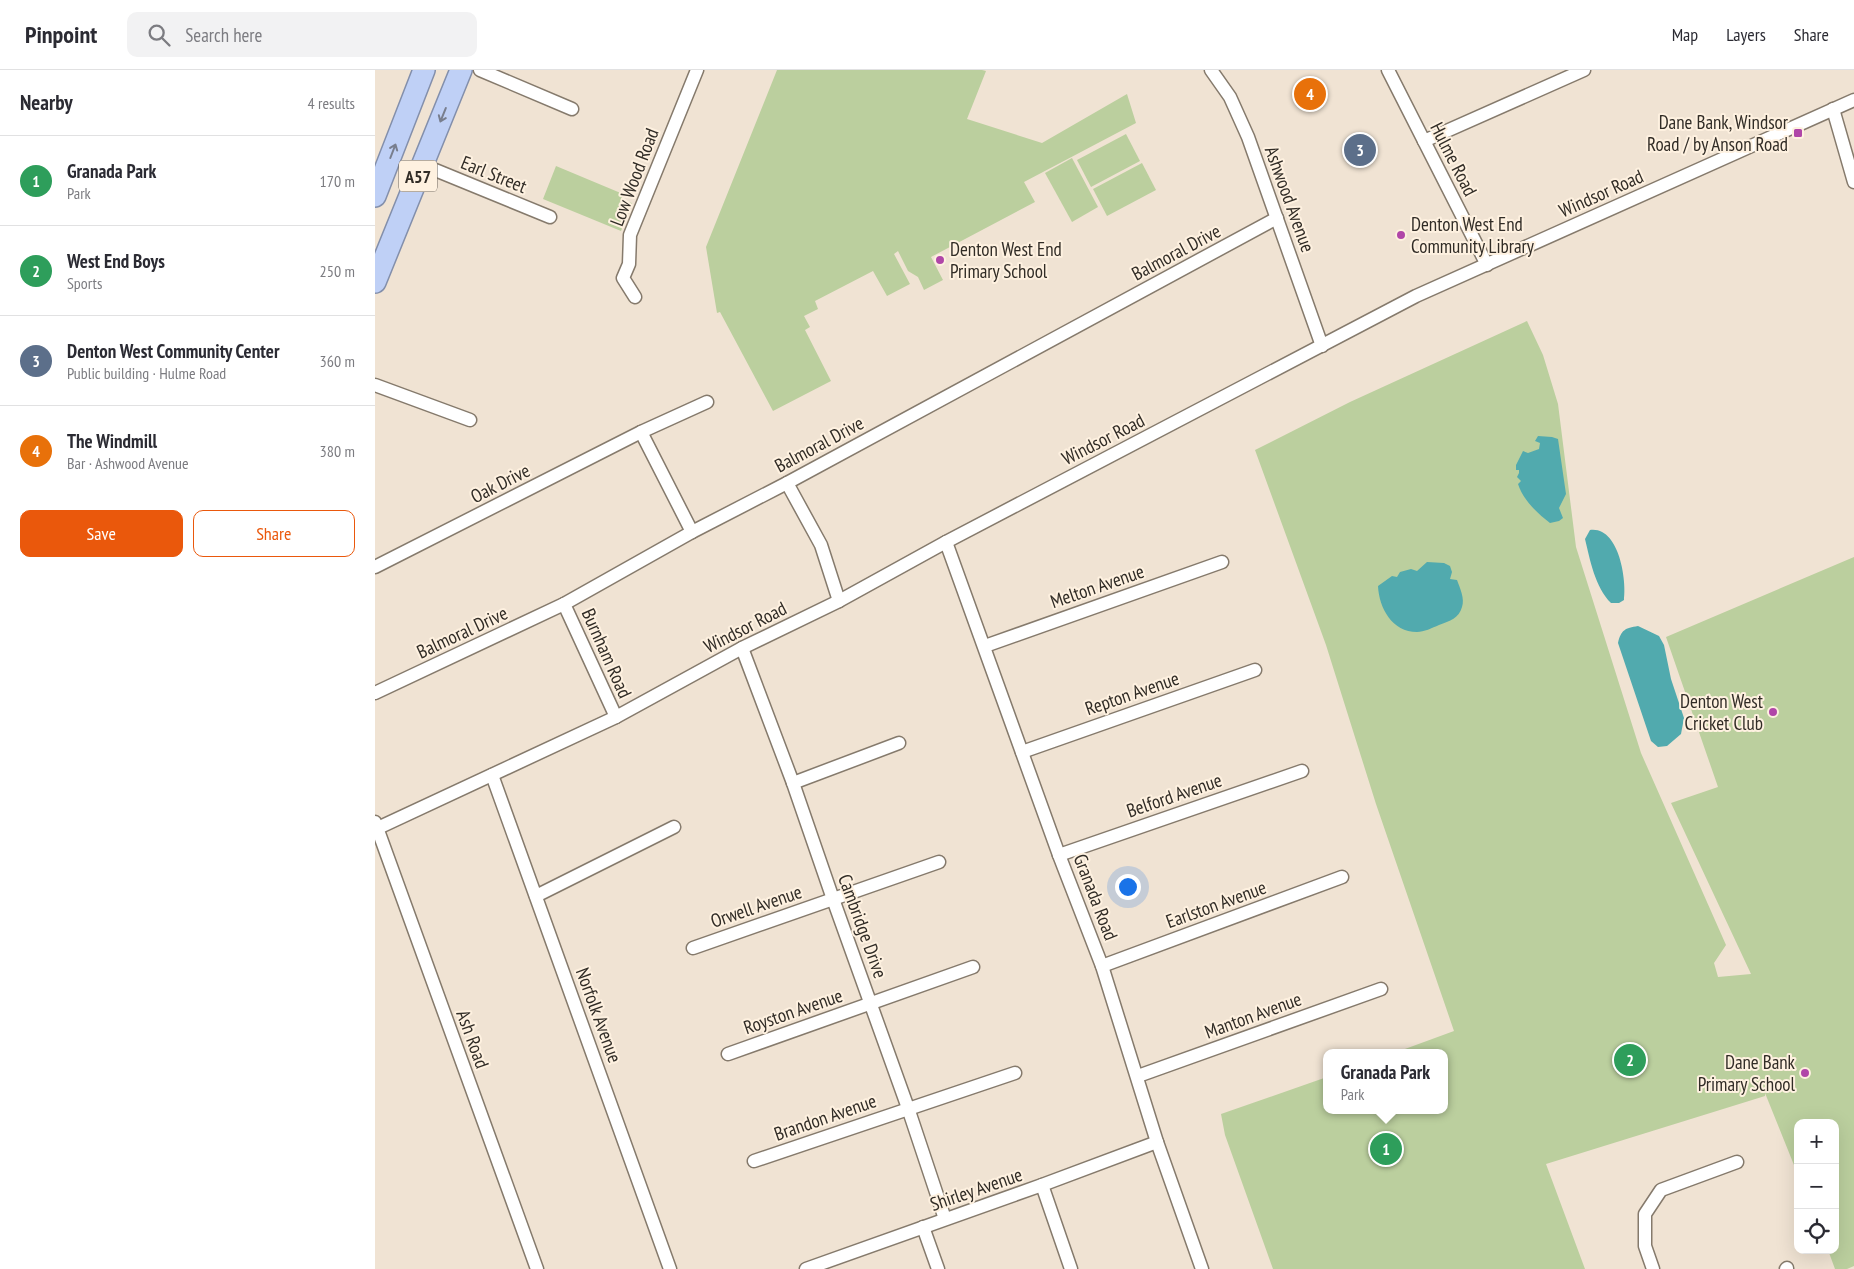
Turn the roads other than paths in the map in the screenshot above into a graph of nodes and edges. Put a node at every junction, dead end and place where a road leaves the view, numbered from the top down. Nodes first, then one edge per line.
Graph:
1 (424, 70) edge
2 (461, 70) edge
3 (480, 70) edge
4 (697, 70) edge
5 (1211, 70) edge
6 (1388, 70) edge
7 (1583, 70) edge
8 (1854, 100) edge
9 (572, 109) dead end
10 (1833, 109) junction
11 (1424, 141) junction
12 (423, 165) junction
13 (1854, 182) edge
14 (375, 196) edge
15 (550, 217) dead end
16 (1277, 218) junction
17 (1487, 265) junction
18 (375, 282) edge
19 (635, 297) dead end
20 (1322, 346) junction
21 (375, 385) edge
22 (707, 402) dead end
23 (470, 420) dead end
24 (641, 432) junction
25 (787, 483) junction
26 (692, 532) junction
27 (946, 542) junction
28 (1222, 562) dead end
29 (375, 567) edge
30 (839, 602) junction
31 (564, 604) junction
32 (985, 646) junction
33 (742, 648) junction
34 (1255, 670) dead end
35 (375, 693) edge
36 (616, 717) junction
37 (899, 744) dead end
38 (1022, 752) junction
39 (1302, 770) dead end
40 (492, 775) junction
41 (793, 784) junction
42 (376, 825) edge
43 (674, 827) dead end
44 (1059, 855) junction
45 (939, 862) dead end
46 (1342, 877) dead end
47 (536, 896) junction
48 (833, 899) junction
49 (693, 948) dead end
50 (1102, 966) junction
51 (973, 967) dead end
52 (1381, 989) dead end
53 (871, 1004) junction
54 (728, 1054) dead end
55 (1015, 1073) dead end
56 (1138, 1076) junction
57 (908, 1108) junction
58 (1157, 1142) junction
59 (754, 1161) dead end
60 (1737, 1162) dead end
61 (1042, 1185) junction
62 (945, 1219) junction
63 (923, 1227) junction
64 (537, 1269) edge
65 (670, 1269) edge
66 (806, 1269) edge
67 (938, 1269) edge
68 (1071, 1269) edge
69 (1203, 1269) edge
70 (1653, 1269) edge

14 -> 1 highway, A57
2 -> 12 highway, A57
3 - 9 street
4 - 19 street, Low Wood Road
5 - 16 street, Ashwood Avenue
6 - 11 street, Hulme Road
7 - 11 street
8 - 10 street, Windsor Road
10 - 13 street
10 - 17 street, Windsor Road
11 - 17 street, Hulme Road
12 - 15 street, Earl Street
12 - 18 highway, A57
16 - 20 street, Ashwood Avenue
16 - 25 street, Balmoral Drive
17 - 20 street, Windsor Road
20 - 27 street, Windsor Road
21 - 23 street
22 - 24 street, Oak Drive
24 - 26 street
24 - 29 street, Oak Drive
25 - 26 street, Balmoral Drive
25 - 30 street
26 - 31 street, Balmoral Drive
27 - 30 street, Windsor Road
27 - 32 street, Granada Road
28 - 32 street, Melton Avenue
30 - 33 street, Windsor Road
31 - 35 street, Balmoral Drive
31 - 36 street, Burnham Road
32 - 38 street, Granada Road
33 - 36 street, Windsor Road
33 - 41 street, Cambridge Drive
34 - 38 street, Repton Avenue
36 - 40 street, Windsor Road
37 - 41 street
38 - 44 street, Granada Road
39 - 44 street, Belford Avenue
40 - 42 street, Windsor Road
40 - 47 street, Norfolk Avenue
41 - 48 street, Cambridge Drive
42 - 64 street, Ash Road
43 - 47 street
44 - 50 street, Granada Road
45 - 48 street, Orwell Avenue
46 - 50 street, Earlston Avenue
47 - 65 street, Norfolk Avenue
48 - 49 street, Orwell Avenue
48 - 53 street, Cambridge Drive
50 - 56 street, Granada Road
51 - 53 street, Royston Avenue
52 - 56 street, Manton Avenue
53 - 54 street, Royston Avenue
53 - 57 street, Cambridge Drive
55 - 57 street, Brandon Avenue
56 - 58 street, Granada Road
57 - 59 street, Brandon Avenue
57 - 62 street, Cambridge Drive
58 - 61 street, Shirley Avenue
58 - 69 street, Granada Road
60 - 70 street
61 - 62 street, Shirley Avenue
61 - 68 street
62 - 63 street, Shirley Avenue
63 - 66 street, Shirley Avenue
63 - 67 street

